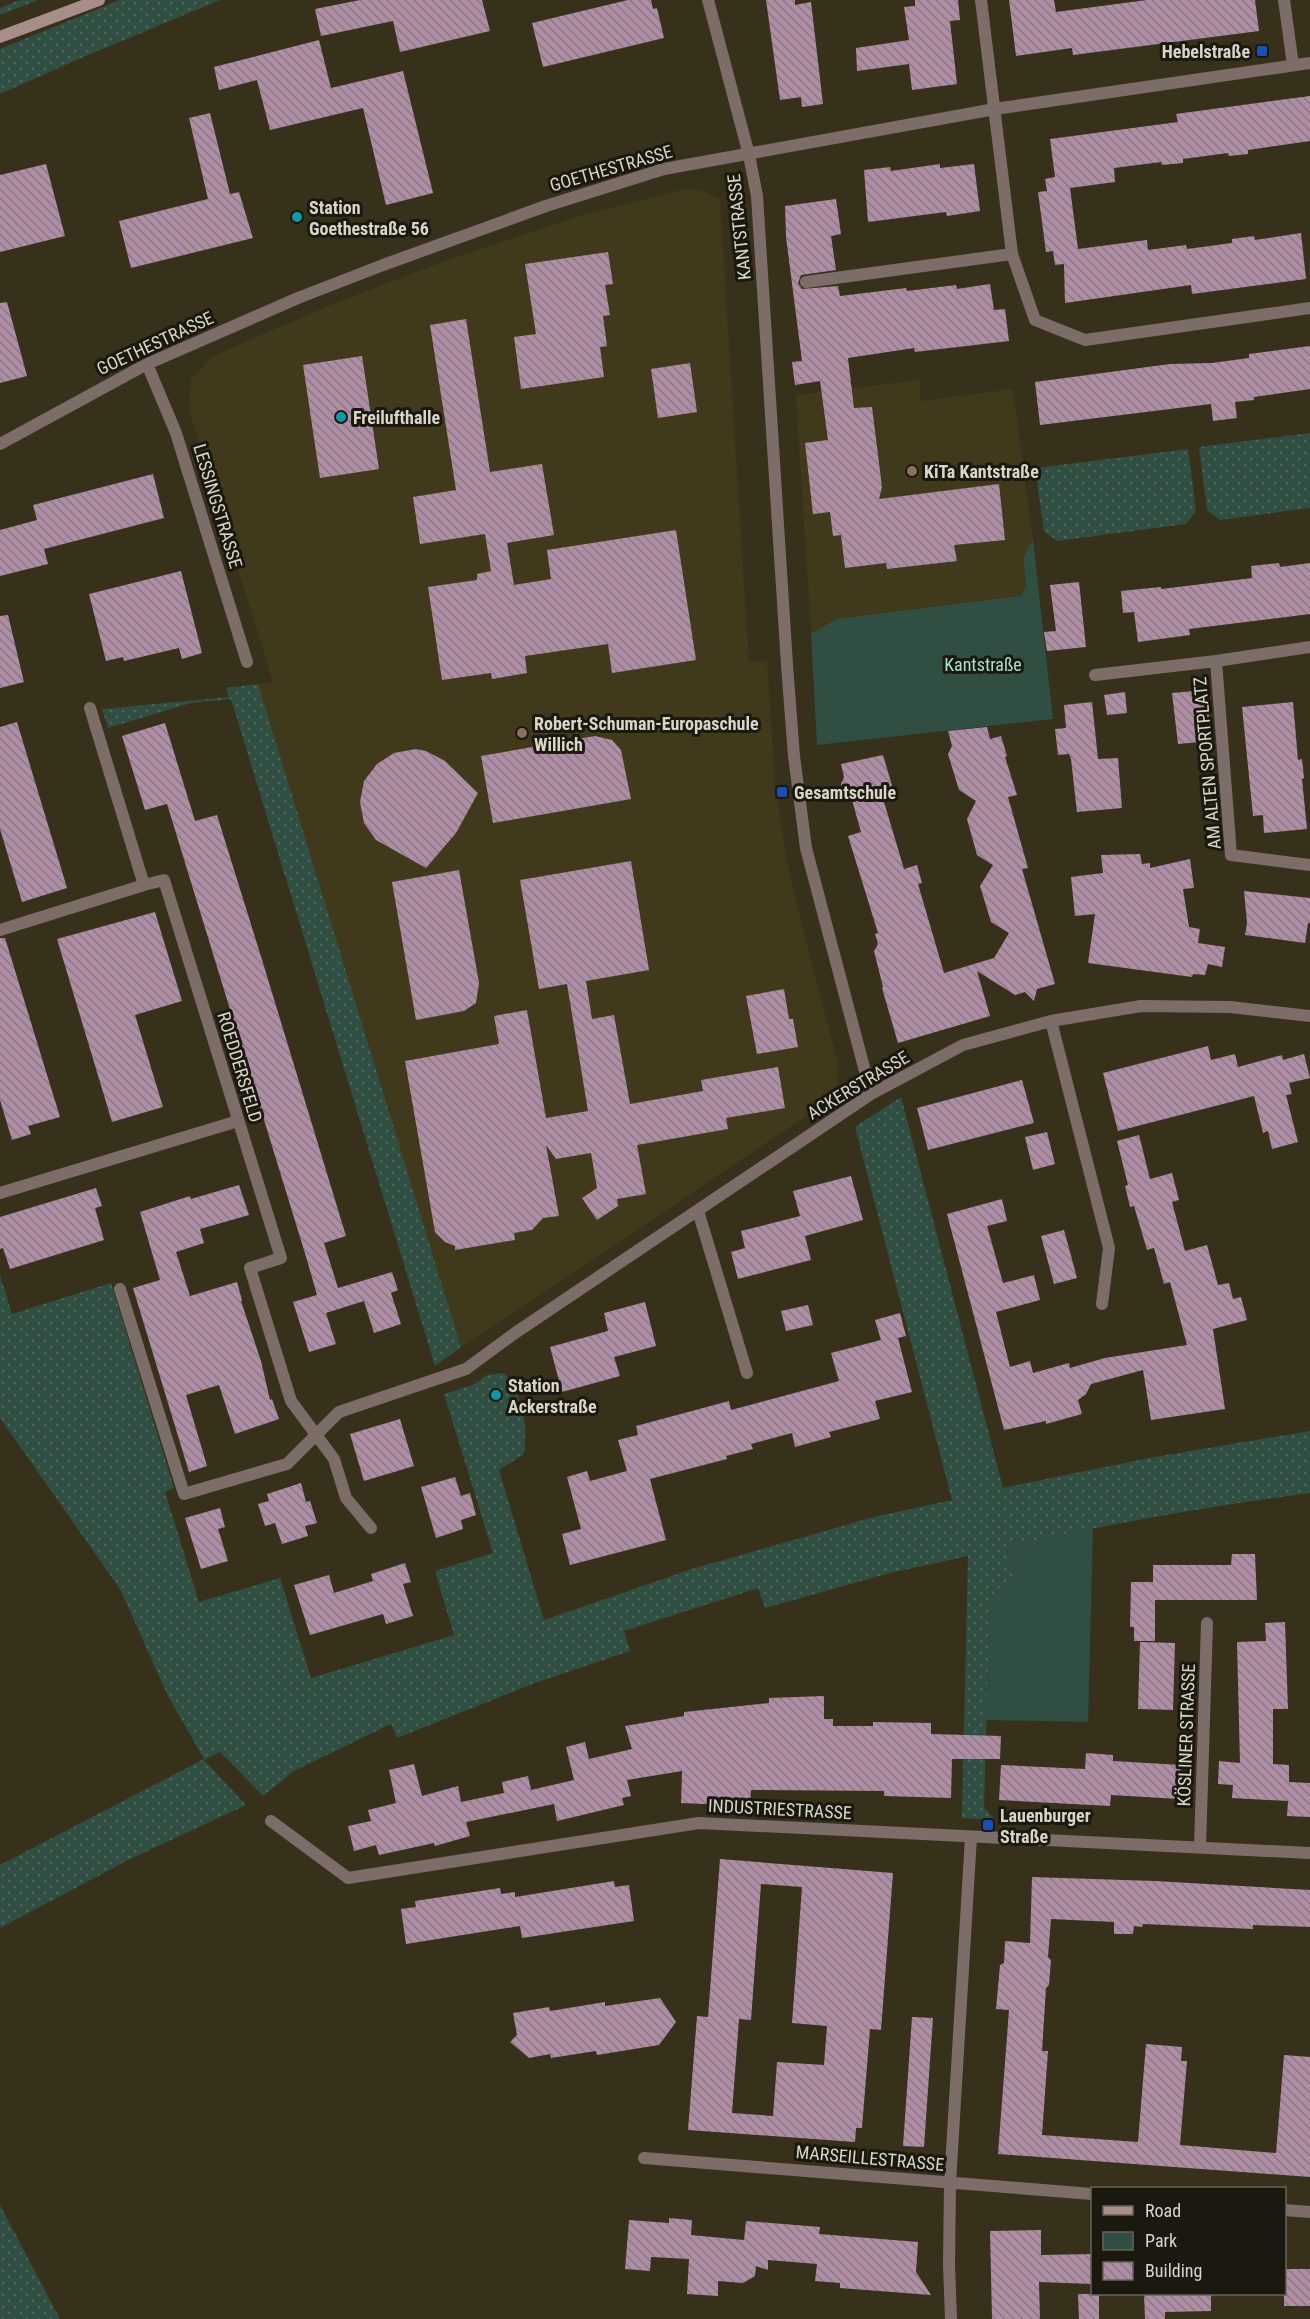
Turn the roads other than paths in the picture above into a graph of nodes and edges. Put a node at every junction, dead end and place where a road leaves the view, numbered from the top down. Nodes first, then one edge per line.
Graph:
1 (99, 0) edge
2 (708, 0) edge
3 (981, 0) edge
4 (1284, 0) edge
5 (0, 37) edge
6 (1310, 63) edge
7 (1293, 65) junction
8 (995, 109) junction
9 (749, 155) junction
10 (1012, 254) junction
11 (806, 282) dead end
12 (1310, 308) edge
13 (147, 364) junction
14 (0, 444) edge
15 (1310, 647) edge
16 (1216, 661) junction
17 (247, 662) dead end
18 (1095, 675) dead end
19 (90, 708) dead end
20 (1310, 865) edge
21 (144, 885) junction
22 (0, 930) edge
23 (1310, 1016) edge
24 (1051, 1021) junction
25 (871, 1094) junction
26 (238, 1121) junction
27 (0, 1193) edge
28 (699, 1211) junction
29 (120, 1289) dead end
30 (1102, 1304) dead end
31 (747, 1373) dead end
32 (315, 1434) junction
33 (372, 1528) dead end
34 (1207, 1623) dead end
35 (271, 1821) dead end
36 (971, 1837) junction
37 (1200, 1847) junction
38 (1310, 1853) edge
39 (644, 2158) dead end
40 (950, 2183) junction
41 (1091, 2194) edge
42 (1286, 2210) edge
43 (1310, 2212) edge
44 (951, 2319) edge

1 - 5 main road
2 - 9 street, KANTSTRASSE
3 - 8 street
4 - 7 street
6 - 7 street, GOETHESTRASSE
7 - 8 street, GOETHESTRASSE
8 - 9 street, GOETHESTRASSE
8 - 10 street
9 - 13 street, GOETHESTRASSE
9 - 25 street, KANTSTRASSE
10 - 11 street
10 - 12 street
13 - 14 street, GOETHESTRASSE
13 - 17 street, LESSINGSTRASSE
15 - 16 street, AM ALTEN SPORTPLATZ
16 - 18 street, AM ALTEN SPORTPLATZ
16 - 20 street, AM ALTEN SPORTPLATZ
19 - 21 street
21 - 22 street
21 - 26 street, ROEDDERSFELD
23 - 24 street, ACKERSTRASSE
24 - 25 street, ACKERSTRASSE
24 - 30 street
25 - 28 street, ACKERSTRASSE
26 - 27 street
26 - 32 street, ROEDDERSFELD
28 - 31 street
28 - 32 street, ACKERSTRASSE
29 - 32 street
32 - 33 street, ROEDDERSFELD
34 - 37 street, KÖSLINER STRASSE
35 - 36 street, INDUSTRIESTRASSE
36 - 37 street, INDUSTRIESTRASSE
36 - 40 street
37 - 38 street, INDUSTRIESTRASSE
39 - 40 street, MARSEILLESTRASSE
40 - 41 street, MARSEILLESTRASSE
40 - 44 street
42 - 43 street

